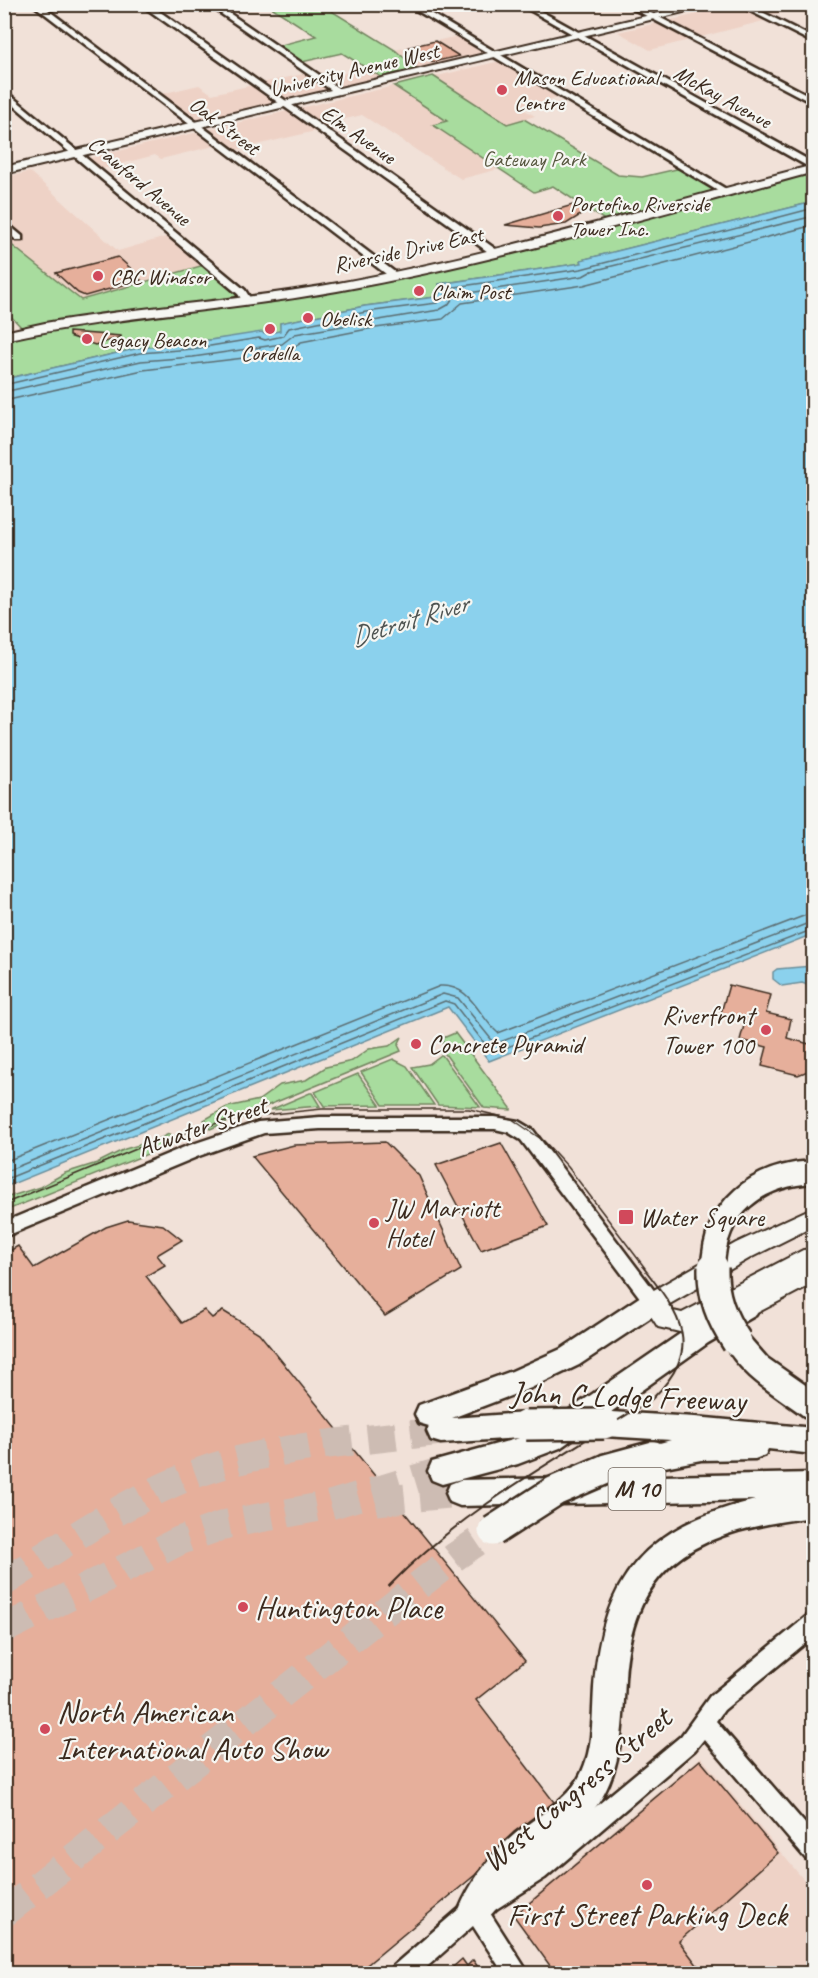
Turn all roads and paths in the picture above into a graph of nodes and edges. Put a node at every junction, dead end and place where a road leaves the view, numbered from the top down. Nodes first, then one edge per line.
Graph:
1 (35, 4) edge
2 (143, 4) edge
3 (210, 4) edge
4 (409, 4) edge
5 (522, 4) edge
6 (627, 4) edge
7 (712, 4) edge
8 (739, 4) edge
9 (654, 18) junction
10 (578, 36) junction
11 (813, 41) edge
12 (495, 56) junction
13 (4, 92) edge
14 (340, 92) junction
15 (813, 102) edge
16 (285, 105) junction
17 (195, 126) junction
18 (78, 153) junction
19 (813, 167) edge
20 (4, 171) edge
21 (726, 192) junction
22 (4, 224) edge
23 (19, 238) dead end
24 (494, 252) junction
25 (393, 275) junction
26 (247, 301) junction
27 (4, 336) edge
28 (813, 1172) edge
29 (813, 1216) edge
30 (4, 1230) edge
31 (813, 1257) edge
32 (813, 1272) edge
33 (653, 1302) junction
34 (747, 1307) joint
35 (813, 1407) edge
36 (813, 1441) edge
37 (813, 1452) edge
38 (442, 1471) tunnel mouth
39 (813, 1486) edge
40 (460, 1493) tunnel mouth
41 (813, 1504) edge
42 (493, 1531) tunnel mouth
43 (813, 1623) edge
44 (703, 1722) junction
45 (813, 1851) edge
46 (475, 1910) junction
47 (401, 1974) edge
48 (518, 1974) edge

1 - 17 street, Oak Street
2 - 16 street, Elm Avenue
3 - 14 street
4 - 12 street
5 - 10 street, McKay Avenue
6 - 9 street
7 - 9 main road, University Avenue West
8 - 11 street
9 - 10 main road, University Avenue West
9 - 15 street
10 - 12 main road, University Avenue West
10 - 19 street, McKay Avenue
12 - 14 main road, University Avenue West
12 - 21 street
13 - 18 street, Crawford Avenue
14 - 16 main road, University Avenue West
16 - 17 main road, University Avenue West
16 - 24 street, Elm Avenue
17 - 18 main road, University Avenue West
17 - 25 street, Oak Street
18 - 20 main road, University Avenue West
18 - 26 street, Crawford Avenue
19 - 21 main road, Riverside Drive East
21 - 24 main road, Riverside Drive East
22 - 23 street
24 - 25 main road, Riverside Drive East
25 - 26 main road, Riverside Drive East
26 - 27 main road, Riverside Drive East
28 - 35 highway, bridge
29 - 33 main road
30 - 33 street, Atwater Street
31 - 33 main road
32 - 34 main road
33 - 36 highway, John C Lodge Freeway, bridge
34 - 38 highway
37 - 42 highway, bridge
39 - 40 highway, M 10
41 - 46 highway
43 - 44 street, West Congress Street
44 - 45 street
44 - 46 street, West Congress Street
46 - 47 street, West Congress Street
46 - 48 street

